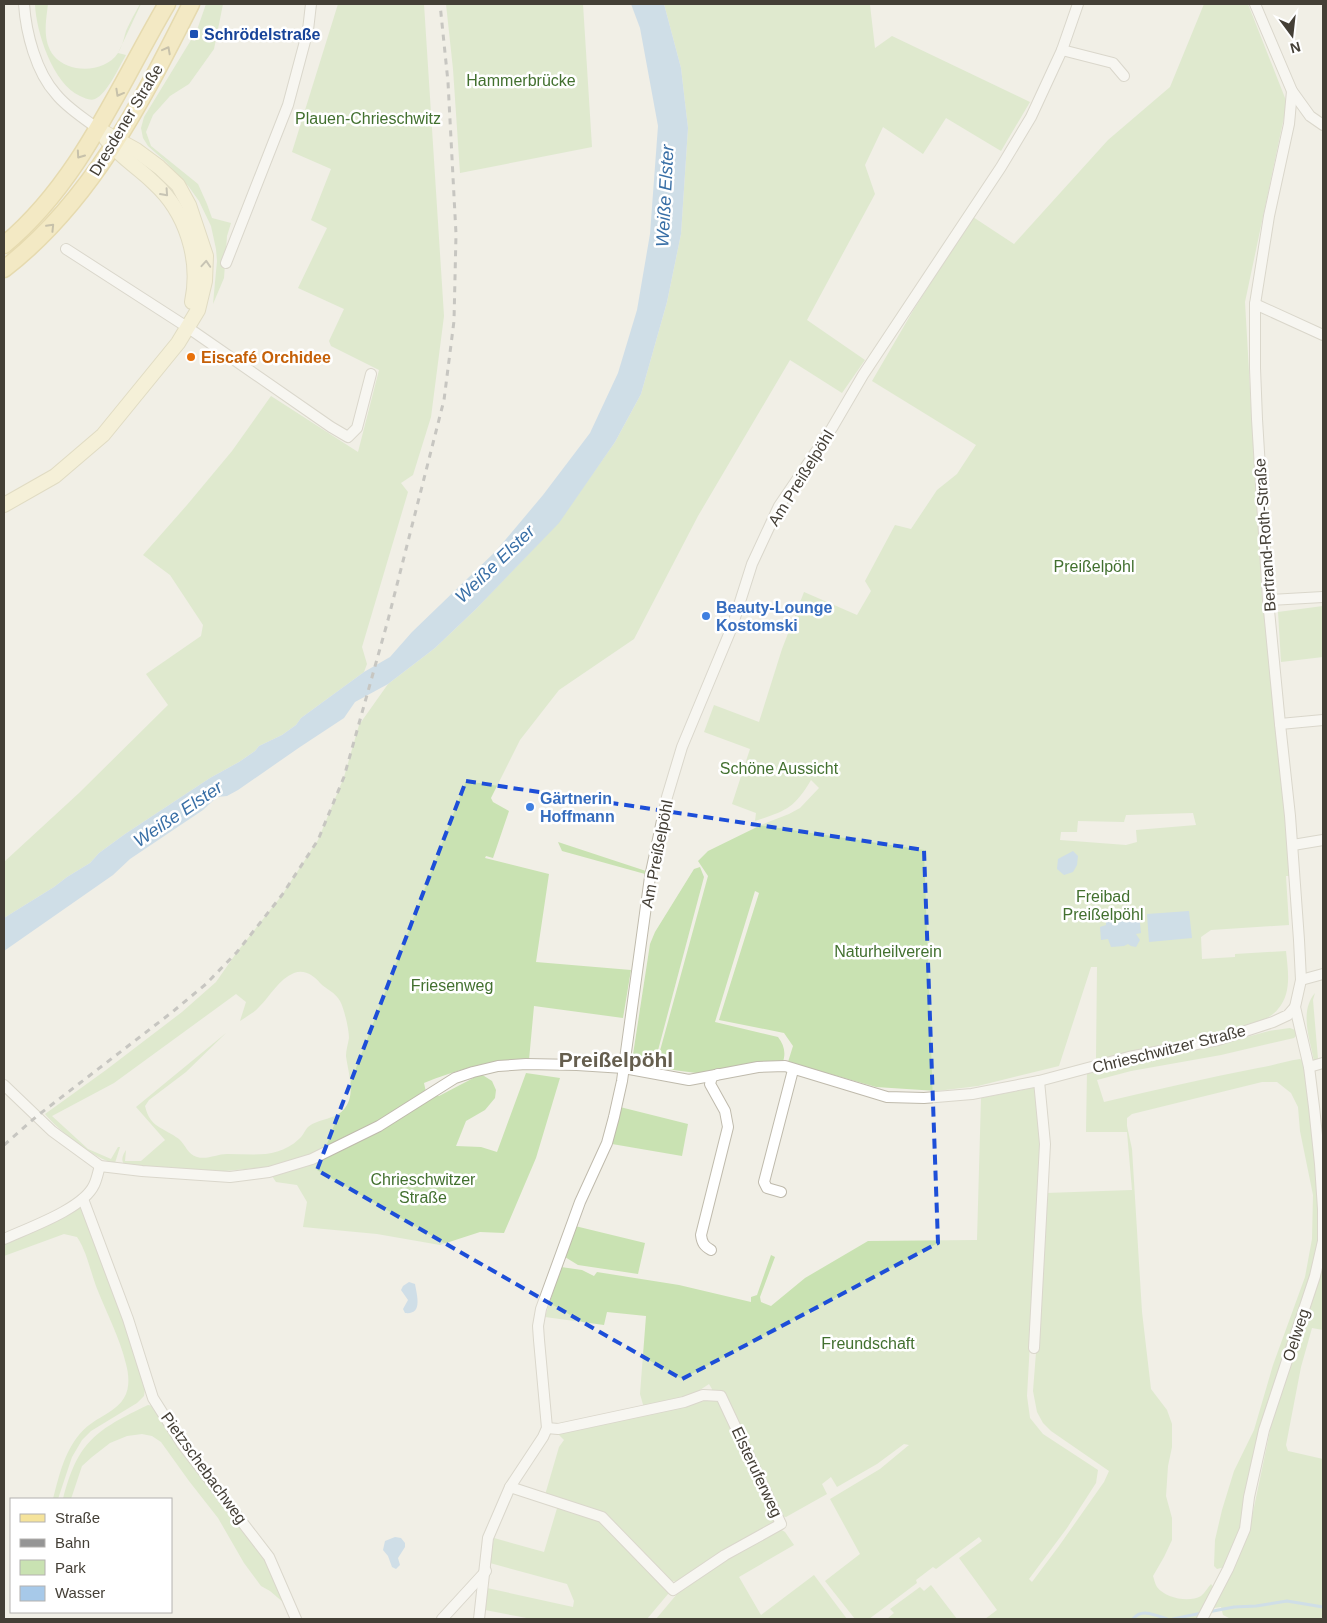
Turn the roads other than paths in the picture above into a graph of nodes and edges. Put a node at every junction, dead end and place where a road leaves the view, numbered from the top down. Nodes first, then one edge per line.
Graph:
1 (24, 4) edge
2 (167, 4) edge
3 (191, 4) edge
4 (311, 4) edge
5 (1078, 4) edge
6 (1255, 4) edge
7 (1062, 50) junction
8 (1124, 76) dead end
9 (1292, 91) junction
10 (1323, 125) edge
11 (98, 129) junction
12 (116, 143) junction
13 (4, 245) edge
14 (66, 249) dead end
15 (226, 263) dead end
16 (4, 269) edge
17 (1255, 304) junction
18 (187, 327) junction
19 (1323, 335) edge
20 (371, 374) dead end
21 (4, 506) edge
22 (1323, 597) edge
23 (1268, 600) junction
24 (1323, 720) edge
25 (1280, 724) junction
26 (1323, 840) edge
27 (1293, 845) junction
28 (1323, 974) edge
29 (1301, 980) junction
30 (1295, 1007) junction
31 (1323, 1063) edge
32 (1309, 1067) junction
33 (624, 1068) junction
34 (794, 1070) junction
35 (721, 1073) junction
36 (1039, 1082) junction
37 (4, 1085) edge
38 (100, 1166) junction
39 (781, 1192) dead end
40 (83, 1199) junction
41 (4, 1239) edge
42 (711, 1250) dead end
43 (1034, 1348) dead end
44 (547, 1428) junction
45 (510, 1487) junction
46 (486, 1571) junction
47 (1204, 1615) edge
48 (296, 1619) edge
49 (442, 1619) edge
50 (479, 1619) edge

1 - 11 street
2 -> 11 main road
12 -> 3 main road, Dresdener Straße
4 - 15 street
5 - 7 street, Am Preißelpöhl
6 - 9 street
7 - 8 street
7 - 33 street, Am Preißelpöhl
9 - 10 street
9 - 17 street, Bertrand-Roth-Straße
11 - 12 main road
11 -> 13 main road
16 -> 12 main road, Dresdener Straße
12 - 18 main road
14 - 18 street
17 - 19 street
17 - 23 street, Bertrand-Roth-Straße
18 - 20 street
18 - 21 main road
22 - 23 street
23 - 25 street, Bertrand-Roth-Straße
24 - 25 street
25 - 27 street, Bertrand-Roth-Straße
26 - 27 street
27 - 29 street, Bertrand-Roth-Straße
28 - 29 street
29 - 30 street, Oelweg
30 - 32 street, Oelweg
30 - 36 street, Chrieschwitzer Straße
31 - 32 street
32 - 47 street, Oelweg
33 - 35 street, Chrieschwitzer Straße
33 - 38 street, Chrieschwitzer Straße
33 - 44 street
34 - 35 street, Chrieschwitzer Straße
34 - 36 street, Chrieschwitzer Straße
34 - 39 street
35 - 42 street
36 - 43 street
37 - 38 street, Chrieschwitzer Straße
38 - 40 street
40 - 41 street
40 - 48 street, Pietzschebachweg
44 - 45 street
44 - 45 street, Elsteruferweg
45 - 46 street
46 - 49 street
46 - 50 street

